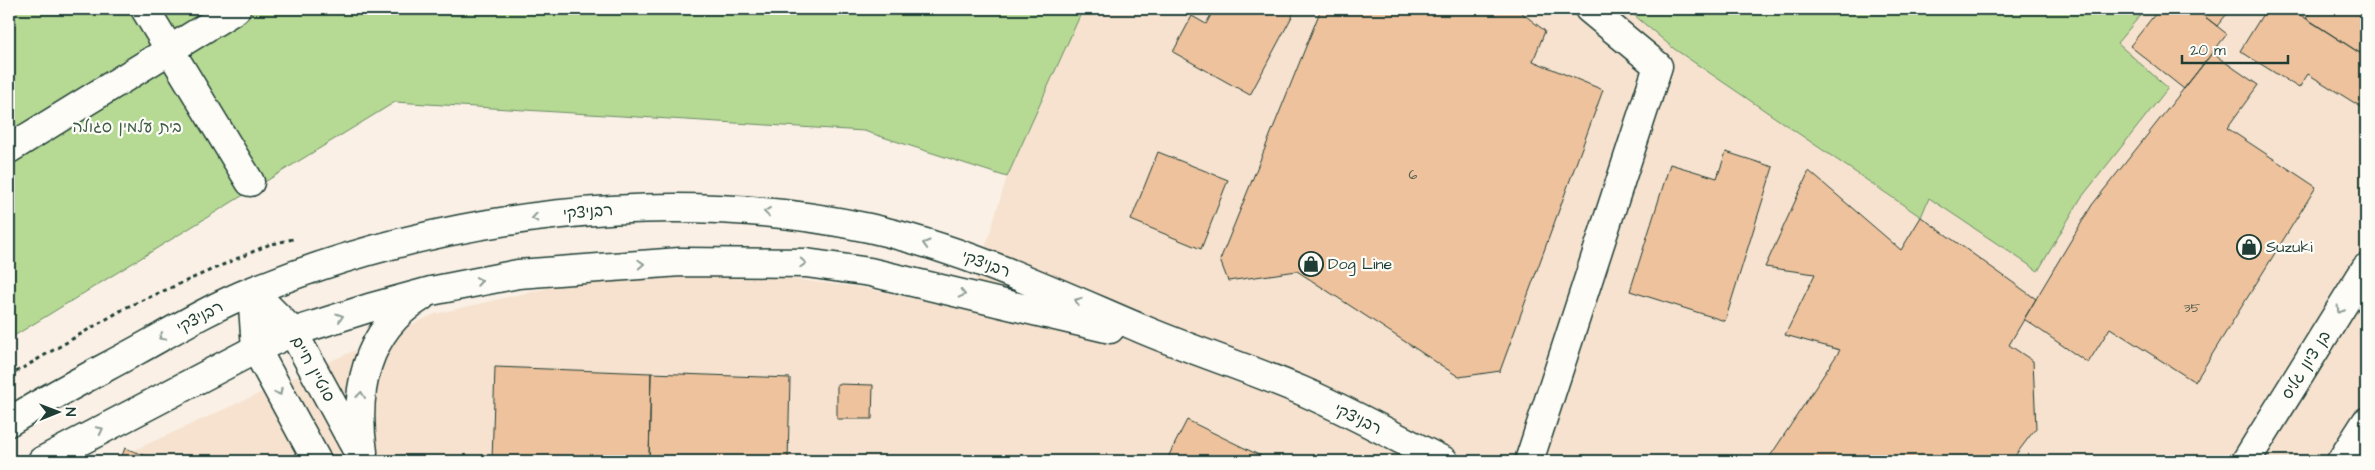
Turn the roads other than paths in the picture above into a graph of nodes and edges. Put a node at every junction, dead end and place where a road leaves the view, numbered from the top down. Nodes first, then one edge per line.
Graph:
1 (145, 9) edge
2 (236, 9) edge
3 (1589, 9) edge
4 (169, 49) junction
5 (9, 149) edge
6 (250, 182) dead end
7 (2366, 268) edge
8 (252, 291) junction
9 (431, 291) junction
10 (293, 332) junction
11 (1187, 348) junction
12 (256, 349) junction
13 (9, 422) edge
14 (2366, 422) edge
15 (42, 461) edge
16 (317, 461) edge
17 (363, 461) edge
18 (1444, 461) edge
19 (1529, 461) edge
20 (2246, 461) edge
21 (2341, 461) edge

1 - 4 street
2 - 4 street
3 - 19 street
4 - 5 street
4 - 6 street
7 -> 20 street, בן ציון גליס
8 - 10 street, סוטיין חיים
11 -> 8 street, רבניצקי
8 - 12 street
8 -> 13 street, רבניצקי
10 -> 9 street, רבניצקי
9 -> 11 street, רבניצקי
17 -> 9 street
10 - 12 street, רבניצקי
10 - 17 street, סוטיין חיים
11 - 18 street, רבניצקי
15 -> 12 street, רבניצקי
12 -> 16 street
14 - 21 street

